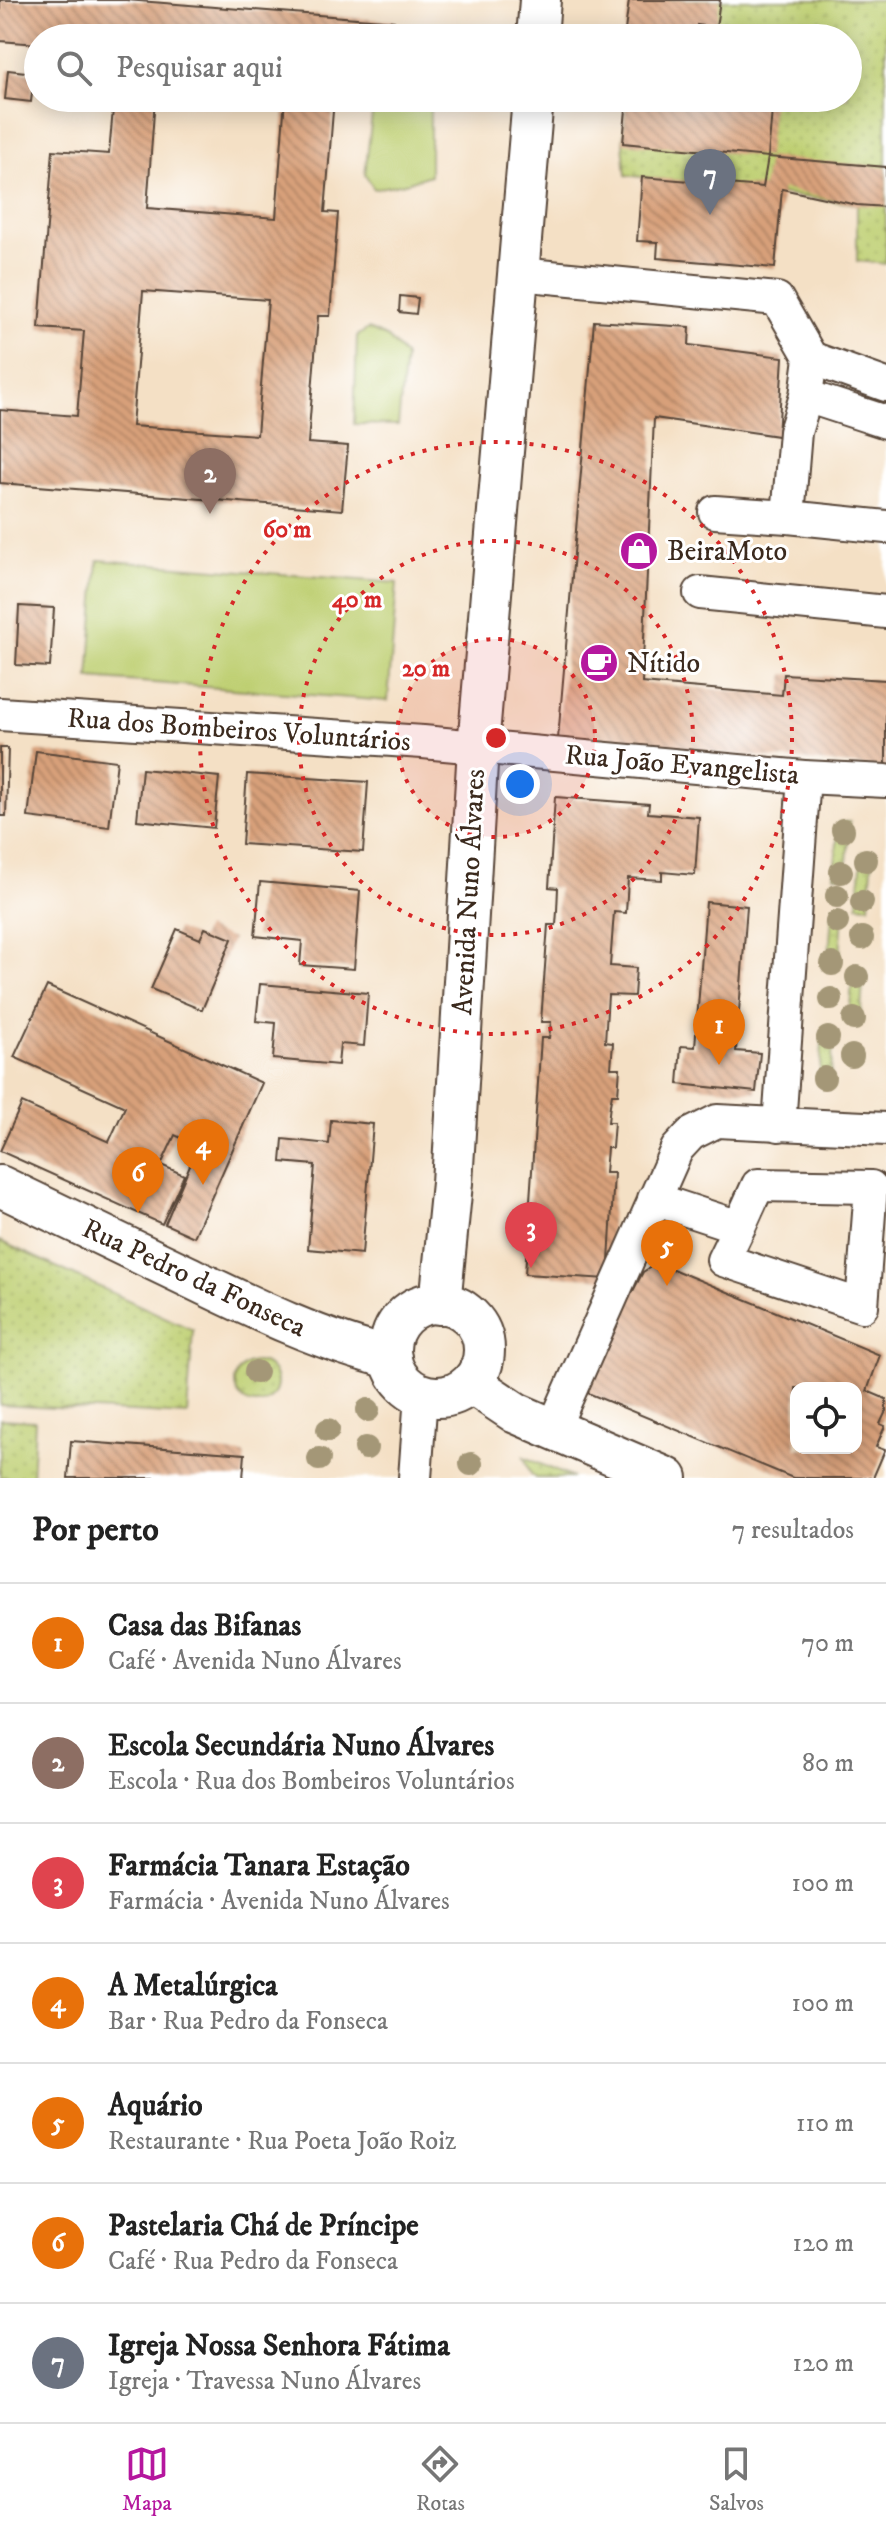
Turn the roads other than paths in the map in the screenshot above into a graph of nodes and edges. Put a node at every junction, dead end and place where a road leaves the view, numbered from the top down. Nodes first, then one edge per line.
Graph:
1 (540, 0) edge
2 (538, 24) edge
3 (532, 112) edge
4 (519, 274) junction
5 (811, 358) junction
6 (886, 385) edge
7 (806, 396) junction
8 (886, 422) edge
9 (715, 512) dead end
10 (788, 517) junction
11 (886, 527) edge
12 (700, 593) dead end
13 (886, 612) edge
14 (0, 714) edge
15 (478, 747) junction
16 (804, 777) junction
17 (886, 781) edge
18 (779, 1125) junction
19 (886, 1129) edge
20 (0, 1186) edge
21 (654, 1199) junction
22 (739, 1227) junction
23 (440, 1304) junction
24 (391, 1358) junction
25 (471, 1383) junction
26 (421, 1395) junction
27 (553, 1429) junction
28 (415, 1478) edge
29 (667, 1478) edge

1 - 2 main road
3 - 4 main road, Avenida Nuno Álvares
4 - 5 street
4 - 15 main road, Avenida Nuno Álvares
5 - 6 street
5 - 7 street
7 - 8 street
7 - 10 street
9 - 10 street
10 - 11 street
12 - 13 street
14 - 15 street, Rua dos Bombeiros Voluntários
15 - 16 street, Rua João Evangelista
15 - 23 main road, Avenida Nuno Álvares
16 - 17 street, Rua João Evangelista
16 - 18 street
18 - 19 street
18 - 21 street
20 - 24 main road, Rua Pedro da Fonseca
21 - 22 street
21 - 27 street
22 - 22 street
23 - 24 main road
23 - 25 main road
24 - 26 main road
25 - 26 main road
25 - 27 main road
26 - 28 street
27 - 29 main road

